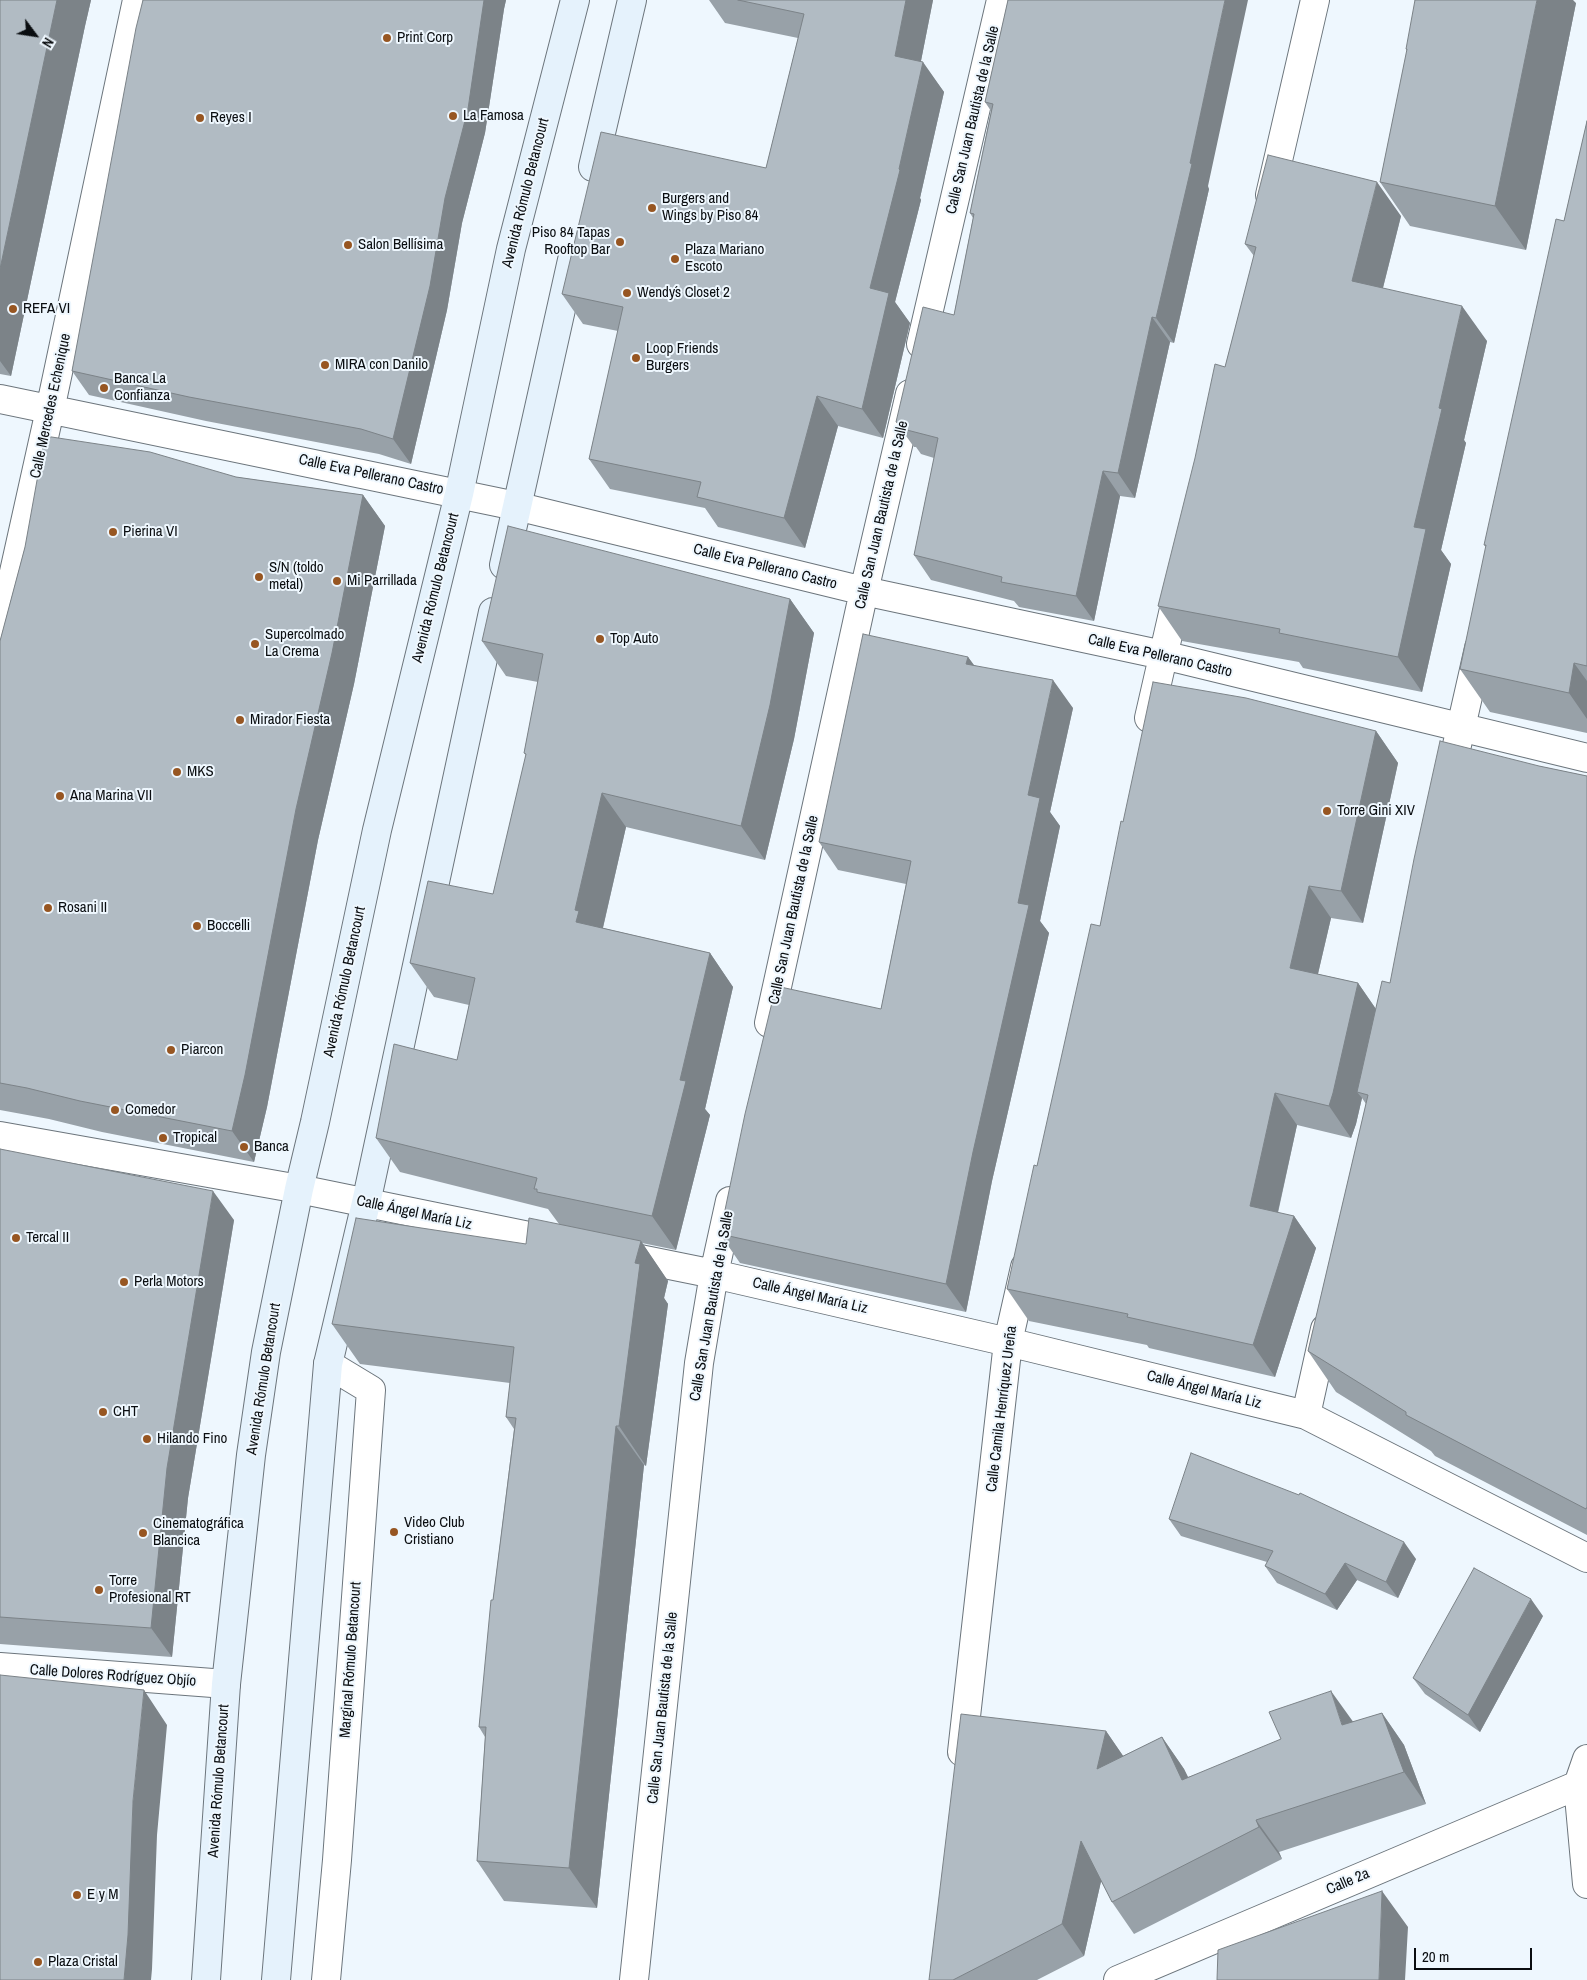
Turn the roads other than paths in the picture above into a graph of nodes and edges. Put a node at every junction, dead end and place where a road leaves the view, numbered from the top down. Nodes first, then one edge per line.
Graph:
1 (137, 0) edge
2 (575, 0) edge
3 (632, 0) edge
4 (1001, 0) edge
5 (1316, 0) edge
6 (587, 195) edge
7 (1264, 222) edge
8 (578, 234) edge
9 (0, 399) edge
10 (50, 410) junction
11 (459, 494) junction
12 (516, 506) junction
13 (1185, 559) edge
14 (864, 591) junction
15 (1486, 622) edge
16 (0, 635) edge
17 (1163, 655) junction
18 (1461, 729) junction
19 (1143, 742) edge
20 (1587, 758) edge
21 (1452, 768) edge
22 (763, 1050) edge
23 (0, 1136) edge
24 (735, 1177) edge
25 (299, 1189) junction
26 (366, 1203) junction
27 (1030, 1245) edge
28 (714, 1274) junction
29 (1330, 1309) edge
30 (1008, 1342) junction
31 (328, 1364) junction
32 (1306, 1415) junction
33 (1587, 1558) edge
34 (0, 1667) edge
35 (226, 1684) junction
36 (1587, 1758) edge
37 (960, 1774) edge
38 (1578, 1785) junction
39 (1587, 1884) edge
40 (206, 1980) edge
41 (276, 1980) edge
42 (326, 1980) edge
43 (634, 1980) edge
44 (1118, 1980) edge

1 - 10 street, Calle Mercedes Echenique
2 - 11 main road, Avenida Rómulo Betancourt
3 - 6 main road
4 - 14 street, Calle San Juan Bautista de la Salle
5 - 7 street
8 - 12 main road
9 - 10 street, Calle Eva Pellerano Castro
10 - 11 street, Calle Eva Pellerano Castro
10 - 16 street, Calle Mercedes Echenique
11 - 12 street, Calle Eva Pellerano Castro
11 - 25 main road, Avenida Rómulo Betancourt
12 - 14 street, Calle Eva Pellerano Castro
12 - 26 main road
13 - 17 street
14 - 17 street, Calle Eva Pellerano Castro
14 - 22 street, Calle San Juan Bautista de la Salle
15 - 18 street
17 - 18 street, Calle Eva Pellerano Castro
17 - 19 street
18 - 20 street, Calle Eva Pellerano Castro
18 - 21 street
23 - 25 street, Calle Ángel María Liz
24 - 28 street, Calle San Juan Bautista de la Salle
25 - 26 street, Calle Ángel María Liz
25 - 35 main road, Avenida Rómulo Betancourt
26 - 28 street, Calle Ángel María Liz
26 - 31 main road
27 - 30 street, Calle Camila Henríquez Ureña
28 - 30 street, Calle Ángel María Liz
28 - 43 street, Calle San Juan Bautista de la Salle
29 - 32 street
30 - 32 street, Calle Ángel María Liz
30 - 37 street, Calle Camila Henríquez Ureña
31 - 41 main road
31 - 42 street, Marginal Rómulo Betancourt
32 - 33 street, Calle Ángel María Liz
34 - 35 street, Calle Dolores Rodríguez Objío
35 - 40 main road, Avenida Rómulo Betancourt
36 - 38 street
38 - 39 street
38 - 44 street, Calle 2a

